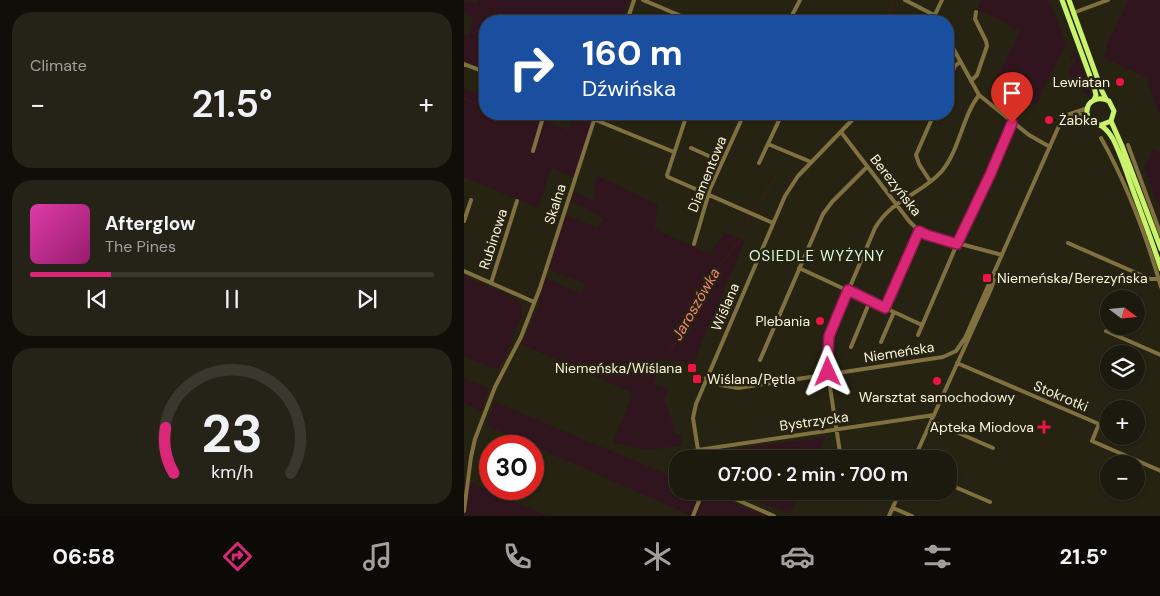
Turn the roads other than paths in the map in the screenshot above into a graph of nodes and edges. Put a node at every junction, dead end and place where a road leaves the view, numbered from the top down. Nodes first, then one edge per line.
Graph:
1 (634, 0) edge
2 (644, 0) edge
3 (800, 0) edge
4 (905, 0) edge
5 (942, 0) edge
6 (1062, 0) edge
7 (1069, 0) edge
8 (1108, 0) edge
9 (1100, 1) edge
10 (976, 12) dead end
11 (1073, 13) junction
12 (629, 15) edge
13 (679, 15) edge
14 (792, 15) edge
15 (931, 15) edge
16 (936, 15) edge
17 (954, 50) edge
18 (960, 62) junction
19 (464, 65) edge
20 (954, 68) edge
21 (479, 70) edge
22 (971, 81) junction
23 (979, 95) junction
24 (1106, 99) junction
25 (1094, 100) junction
26 (1088, 108) junction
27 (1069, 115) junction
28 (1088, 117) junction
29 (542, 120) edge
30 (594, 120) joint
31 (685, 120) edge
32 (741, 120) edge
33 (779, 120) edge
34 (852, 120) edge
35 (931, 120) edge
36 (1111, 121) junction
37 (1012, 122) junction
38 (1101, 125) junction
39 (841, 132) junction
40 (1101, 138) dead end
41 (768, 144) junction
42 (1128, 145) dead end
43 (1050, 147) junction
44 (691, 148) dead end
45 (533, 151) dead end
46 (674, 152) junction
47 (722, 162) junction
48 (811, 162) junction
49 (759, 163) dead end
50 (867, 166) junction
51 (930, 181) junction
52 (708, 196) junction
53 (471, 200) dead end
54 (517, 201) dead end
55 (896, 204) junction
56 (464, 221) edge
57 (773, 223) junction
58 (919, 231) junction
59 (1160, 235) edge
60 (1068, 243) dead end
61 (694, 244) dead end
62 (957, 244) junction
63 (1160, 249) edge
64 (1002, 255) junction
65 (799, 268) junction
66 (1160, 269) edge
67 (464, 271) edge
68 (991, 279) junction
69 (1158, 279) junction
70 (490, 283) junction
71 (1160, 287) edge
72 (848, 290) junction
73 (870, 300) junction
74 (534, 302) junction
75 (885, 308) junction
76 (894, 312) junction
77 (922, 324) junction
78 (1115, 335) edge
79 (918, 336) dead end
80 (881, 342) dead end
81 (851, 347) dead end
82 (1160, 355) edge
83 (760, 360) dead end
84 (957, 363) junction
85 (828, 374) junction
86 (706, 378) junction
87 (934, 415) junction
88 (931, 421) junction
89 (836, 429) junction
90 (993, 448) dead end
91 (698, 450) joint
92 (840, 450) edge
93 (918, 450) edge
94 (1160, 471) edge
95 (957, 488) edge
96 (699, 500) edge
97 (738, 500) edge
98 (896, 500) edge
99 (990, 502) dead end
100 (893, 508) junction
101 (464, 511) edge
102 (693, 516) edge
103 (774, 516) edge
104 (889, 516) edge
105 (912, 516) edge

1 - 12 street
2 - 13 street
3 - 14 street
4 - 15 street
5 - 16 street
6 - 25 main road
7 - 11 main road
8 - 9 street
9 - 11 street
10 - 22 street
11 - 24 main road
17 - 18 street
18 - 20 street
18 - 22 street
19 - 21 street
22 - 23 street
23 - 37 street
23 - 51 street
24 - 25 main road
24 - 36 main road
25 - 26 main road
26 - 27 street
26 - 28 main road
27 - 28 street
27 - 43 street, Niemeńska
28 - 38 main road
29 - 45 street
30 - 46 street
30 - 74 street, Skalna
31 - 46 street
32 - 47 street, Diamentowa
33 - 41 street
34 - 39 street, Wiślana
35 - 51 street
36 - 38 main road
36 - 63 main road
37 - 43 street
37 - 62 street
38 - 66 main road
39 - 48 street, Wiślana
39 - 50 street, Berezyńska
40 - 69 street
41 - 48 street
41 - 49 street
42 - 59 street
43 - 64 street, Niemeńska
44 - 47 street
46 - 52 street
47 - 52 street, Diamentowa
48 - 57 street, Wiślana
50 - 55 street, Berezyńska
50 - 65 street
51 - 55 street
52 - 57 street
52 - 61 street, Diamentowa
53 - 56 street
54 - 70 street, Rubinowa
55 - 58 street, Berezyńska
55 - 72 street
57 - 86 street, Wiślana
58 - 62 street, Berezyńska
58 - 75 street
60 - 69 street
62 - 64 street, Berezyńska
62 - 77 street
64 - 68 street, Niemeńska
65 - 72 street
65 - 83 street
67 - 70 street
68 - 84 street, Niemeńska
68 - 85 street, Niemeńska
69 - 71 street
70 - 74 street
72 - 73 street
72 - 85 street
73 - 75 street
73 - 81 street
74 - 101 street, Skalna
75 - 76 street
76 - 77 street
76 - 80 street
77 - 79 street
78 - 82 street
84 - 87 street, Niemeńska
84 - 94 street, Stokrotki
85 - 86 street, Niemeńska
85 - 89 street
86 - 91 street, Wiślana
87 - 88 street, Niemeńska
87 - 89 street, Bystrzycka
88 - 90 street
88 - 93 street, Niemeńska
89 - 91 street, Bystrzycka
89 - 92 street
95 - 99 street
96 - 102 street
97 - 103 street
98 - 100 street
100 - 104 street
100 - 105 street

